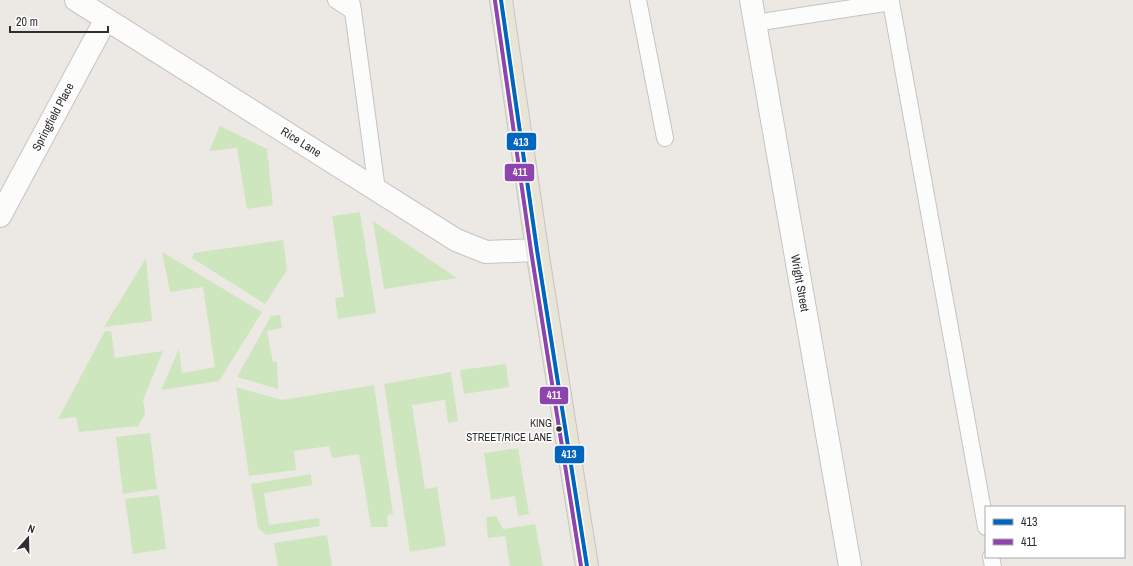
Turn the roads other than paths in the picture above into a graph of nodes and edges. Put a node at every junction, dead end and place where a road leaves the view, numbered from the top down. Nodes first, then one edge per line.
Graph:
1 (76, 0) edge
2 (336, 0) edge
3 (501, 0) edge
4 (638, 0) edge
5 (751, 0) edge
6 (352, 5) edge
7 (106, 19) junction
8 (755, 23) junction
9 (665, 138) dead end
10 (377, 190) junction
11 (0, 216) edge
12 (537, 250) junction
13 (985, 521) edge
14 (587, 566) edge
15 (850, 566) edge

1 - 7 street, Rice Lane
2 - 6 lane
3 - 12 main road
4 - 9 lane
5 - 8 street, Wright Street
6 - 10 lane
7 - 10 street, Rice Lane
7 - 11 street, Springfield Place
8 - 13 lane
8 - 15 street, Wright Street
10 - 12 street, Rice Lane
12 - 14 main road

